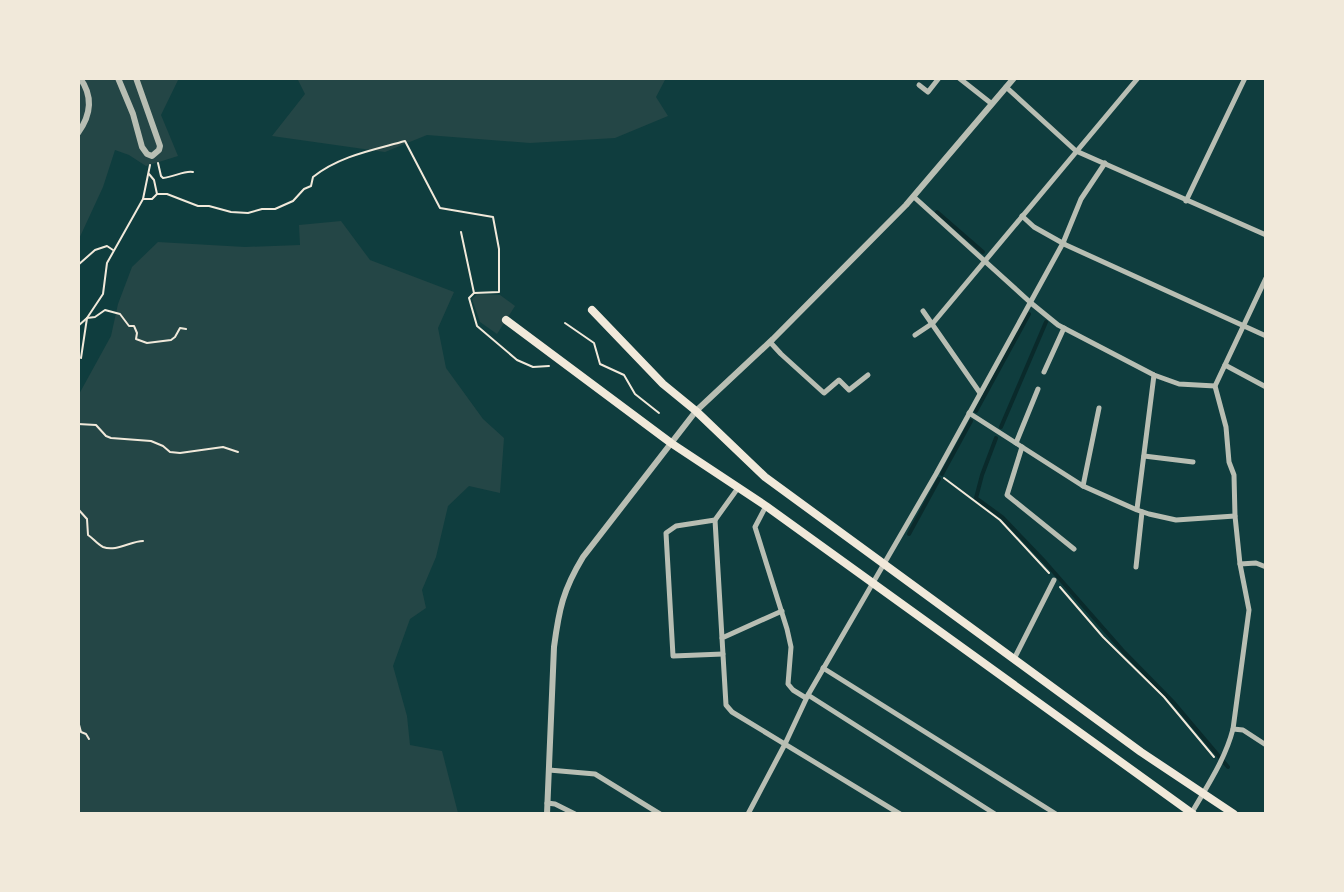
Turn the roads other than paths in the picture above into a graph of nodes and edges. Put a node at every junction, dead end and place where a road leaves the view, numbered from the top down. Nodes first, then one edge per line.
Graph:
1 (80, 78) edge
2 (118, 78) edge
3 (136, 78) edge
4 (939, 78) edge
5 (959, 78) edge
6 (1014, 78) edge
7 (1138, 78) edge
8 (1245, 78) edge
9 (919, 85) dead end
10 (1006, 87) junction
11 (992, 104) junction
12 (78, 133) edge
13 (1076, 151) junction
14 (1105, 163) junction
15 (914, 197) junction
16 (1186, 201) junction
17 (1022, 216) junction
18 (1266, 235) edge
19 (1063, 243) junction
20 (986, 262) junction
21 (1266, 278) edge
22 (1031, 303) junction
23 (592, 310) dead end
24 (923, 311) dead end
25 (506, 320) dead end
26 (933, 323) junction
27 (1244, 327) junction
28 (1064, 328) junction
29 (915, 335) dead end
30 (1266, 336) edge
31 (770, 342) junction
32 (1225, 365) junction
33 (1044, 372) dead end
34 (868, 375) dead end
35 (1154, 375) junction
36 (1215, 386) junction
37 (1266, 387) edge
38 (1038, 389) dead end
39 (980, 393) junction
40 (1099, 408) dead end
41 (696, 411) junction
42 (969, 413) junction
43 (671, 443) junction
44 (1019, 445) junction
45 (1144, 456) junction
46 (1193, 462) dead end
47 (1083, 486) junction
48 (738, 488) junction
49 (766, 506) junction
50 (1140, 511) junction
51 (1235, 516) junction
52 (715, 520) junction
53 (1074, 549) dead end
54 (883, 564) junction
55 (1240, 564) junction
56 (1136, 567) dead end
57 (1266, 567) edge
58 (1054, 580) road end
59 (871, 583) junction
60 (782, 611) junction
61 (722, 638) junction
62 (723, 654) junction
63 (1014, 659) junction
64 (823, 668) junction
65 (807, 697) junction
66 (1233, 729) junction
67 (785, 744) junction
68 (1266, 745) edge
69 (549, 770) junction
70 (1203, 793) junction
71 (547, 803) junction
72 (979, 804) junction
73 (547, 814) edge
74 (575, 814) edge
75 (660, 814) edge
76 (748, 814) edge
77 (900, 814) edge
78 (974, 814) edge
79 (995, 814) edge
80 (1056, 814) edge
81 (1192, 814) edge
82 (1234, 814) edge

1 - 12 street
2 - 3 street
4 - 9 street
5 - 11 street
6 - 10 street
7 - 13 street
8 - 16 street
10 - 11 street
10 - 13 street
11 - 15 street
13 - 14 street
13 - 17 street
14 - 16 street
14 - 19 street
15 - 20 street
15 - 31 street
16 - 18 street
17 - 19 street
17 - 20 street
19 - 22 street
19 - 27 street
20 - 22 street
20 - 26 street
21 - 27 street
22 - 28 street
22 - 39 street
23 - 41 highway
24 - 26 street
25 - 43 highway
26 - 29 street
26 - 39 street
27 - 30 street
27 - 32 street
28 - 33 street
28 - 35 street
31 - 34 street
31 - 41 street
32 - 36 street
32 - 37 street
35 - 36 street
35 - 45 street
36 - 51 street
38 - 44 street
39 - 42 street
40 - 47 street
41 - 43 street
41 - 54 highway
42 - 44 street
42 - 54 street
43 - 48 highway
43 - 69 street
44 - 47 street
44 - 53 street
45 - 46 street
45 - 50 street
47 - 50 street
48 - 49 highway
48 - 52 street
49 - 59 highway
49 - 60 street
50 - 51 street
50 - 56 street
51 - 55 street
52 - 61 street
52 - 62 street
54 - 59 street
54 - 63 highway
55 - 57 street
55 - 66 street
58 - 63 street
59 - 64 street
59 - 81 highway
60 - 61 street
60 - 65 street
61 - 62 street
62 - 67 street
63 - 70 highway
64 - 65 street
64 - 80 street
65 - 67 street
65 - 72 street
66 - 68 street
66 - 70 street
67 - 76 street
67 - 77 street
69 - 71 street
69 - 75 street
70 - 81 street
70 - 82 highway
71 - 73 street
71 - 74 street
72 - 78 street
72 - 79 street

